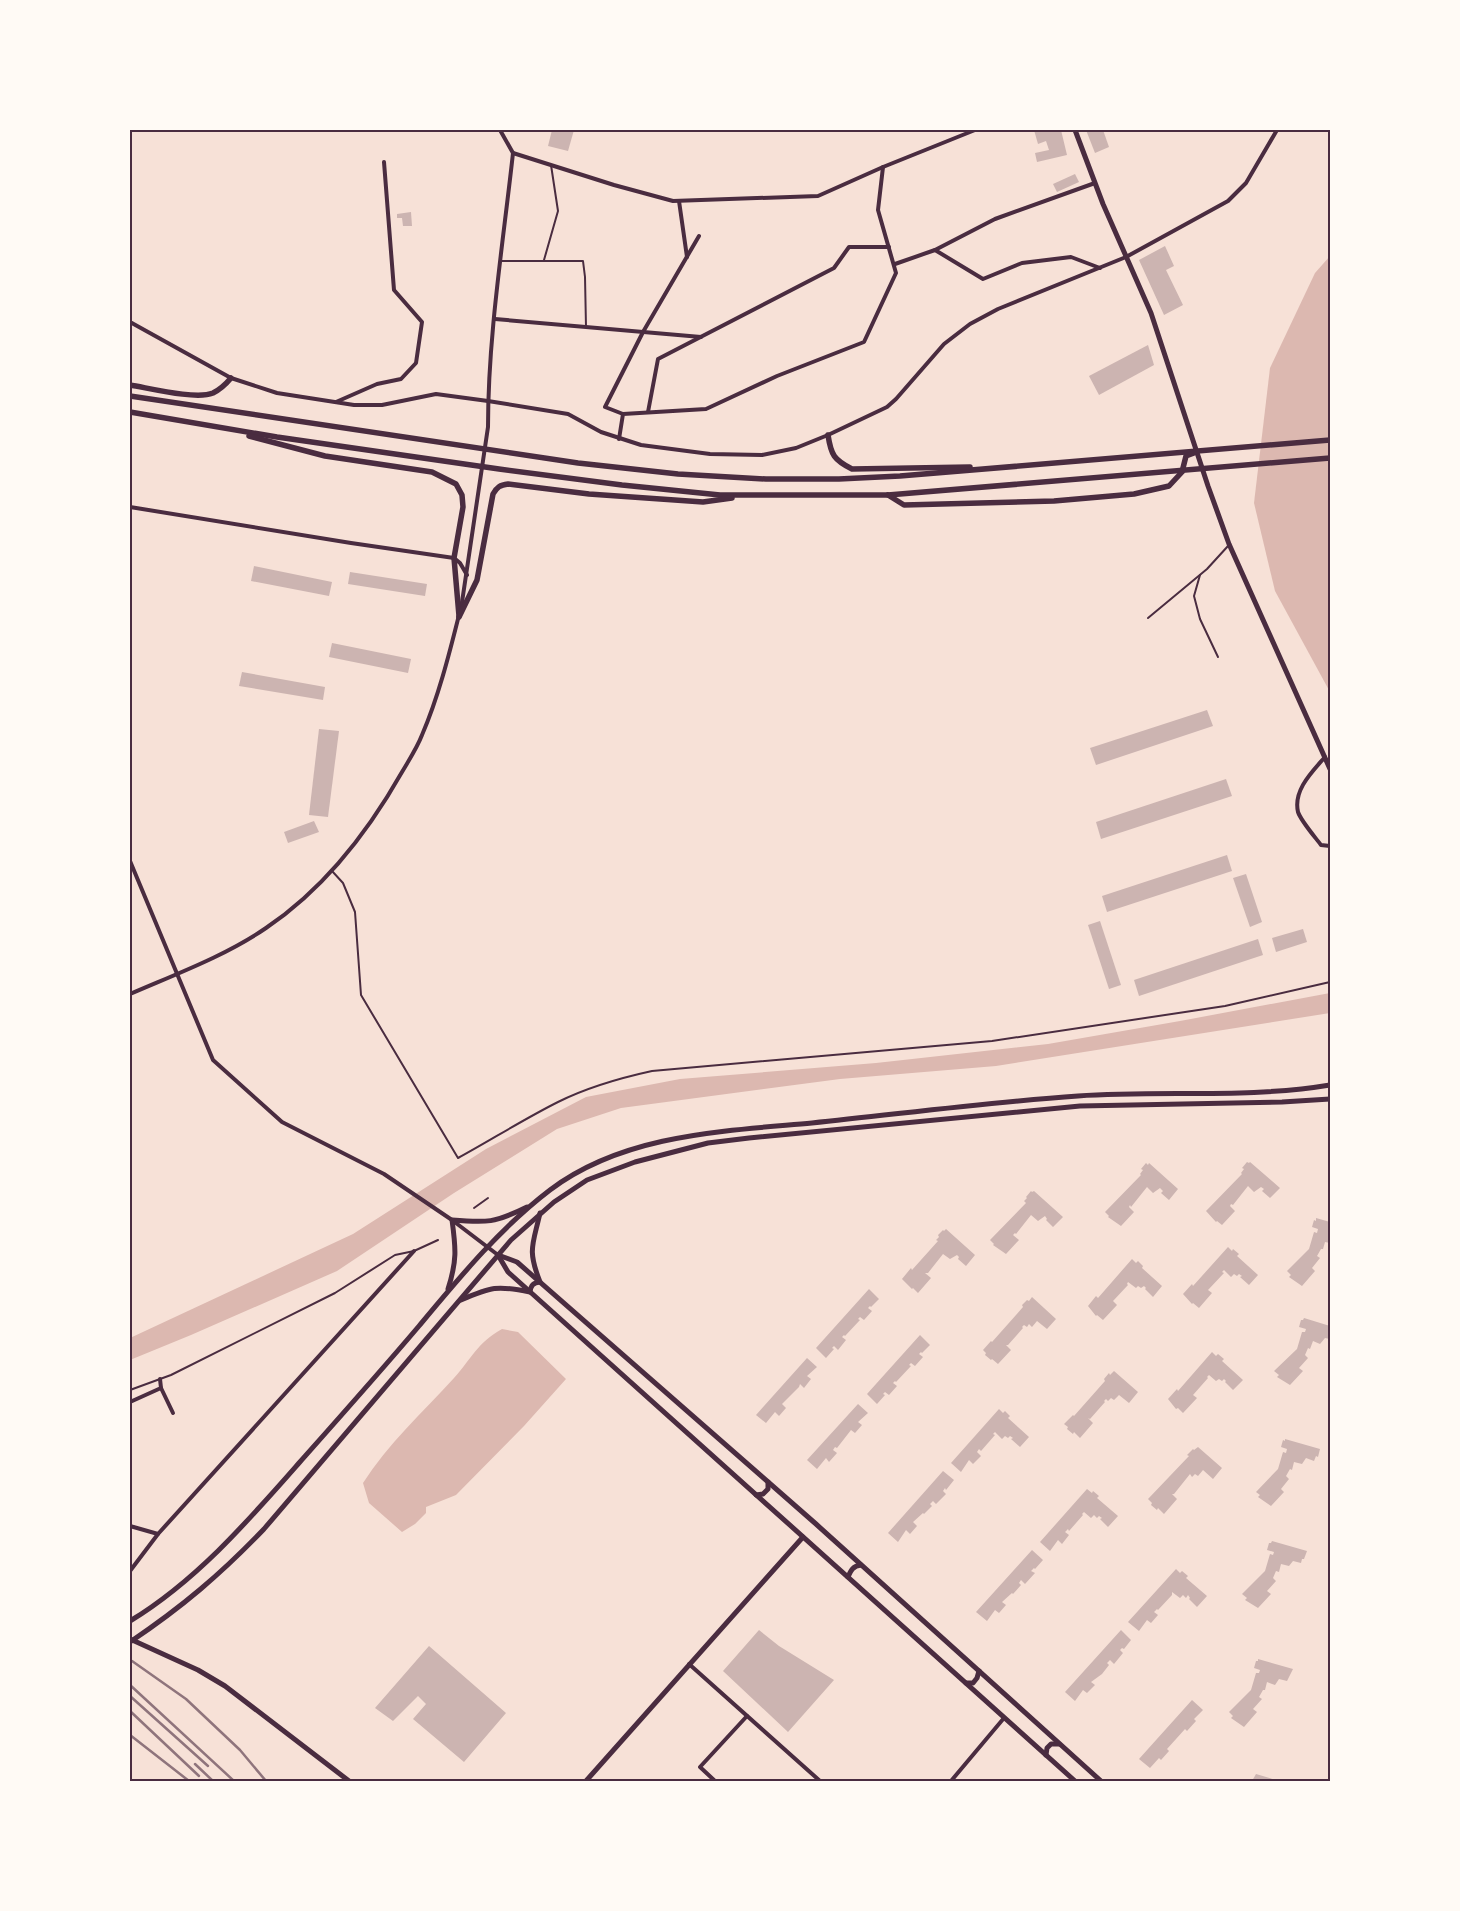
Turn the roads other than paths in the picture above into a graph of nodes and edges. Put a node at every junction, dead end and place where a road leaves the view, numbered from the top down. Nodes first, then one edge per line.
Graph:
1 (500, 130) edge
2 (975, 130) edge
3 (1075, 130) edge
4 (1277, 130) edge
5 (513, 153) junction
6 (384, 162) dead end
7 (551, 165) junction
8 (883, 166) junction
9 (1095, 183) junction
10 (679, 201) junction
11 (698, 236) dead end
12 (889, 247) junction
13 (935, 250) junction
14 (687, 257) junction
15 (1126, 257) junction
16 (544, 260) junction
17 (501, 261) junction
18 (895, 264) junction
19 (1100, 268) junction
20 (495, 320) junction
21 (130, 322) edge
22 (586, 327) junction
23 (643, 332) junction
24 (701, 337) junction
25 (231, 378) junction
26 (130, 386) edge
27 (130, 396) edge
28 (488, 401) junction
29 (334, 402) junction
30 (130, 412) edge
31 (648, 412) junction
32 (623, 414) junction
33 (216, 427) junction
34 (828, 435) junction
35 (619, 439) junction
36 (1330, 440) edge
37 (1197, 452) junction
38 (1330, 458) edge
39 (1010, 467) junction
40 (888, 495) junction
41 (748, 496) junction
42 (130, 506) edge
43 (1229, 544) junction
44 (454, 558) junction
45 (467, 575) junction
46 (1200, 575) junction
47 (459, 617) junction
48 (1148, 618) dead end
49 (1218, 657) dead end
50 (1325, 756) junction
51 (1330, 769) edge
52 (1330, 846) edge
53 (130, 861) edge
54 (332, 871) junction
55 (176, 974) junction
56 (1330, 982) edge
57 (130, 994) edge
58 (1330, 1085) edge
59 (1330, 1099) edge
60 (488, 1198) dead end
61 (532, 1205) junction
62 (474, 1208) dead end
63 (526, 1211) junction
64 (540, 1213) junction
65 (452, 1220) junction
66 (533, 1220) junction
67 (438, 1240) dead end
68 (487, 1247) junction
69 (414, 1251) junction
70 (498, 1255) junction
71 (540, 1282) junction
72 (447, 1292) junction
73 (530, 1292) junction
74 (458, 1302) junction
75 (160, 1380) junction
76 (161, 1388) junction
77 (130, 1390) edge
78 (130, 1402) edge
79 (173, 1413) dead end
80 (768, 1482) junction
81 (756, 1495) junction
82 (130, 1526) edge
83 (158, 1534) junction
84 (803, 1537) junction
85 (861, 1565) junction
86 (130, 1570) edge
87 (848, 1577) junction
88 (130, 1621) edge
89 (130, 1641) edge
90 (689, 1664) junction
91 (979, 1671) junction
92 (966, 1683) junction
93 (747, 1716) junction
94 (1004, 1718) junction
95 (1059, 1744) junction
96 (1046, 1755) junction
97 (349, 1781) edge
98 (586, 1781) edge
99 (715, 1781) edge
100 (820, 1781) edge
101 (951, 1781) edge
102 (1075, 1781) edge
103 (1101, 1781) edge

1 - 5 street
2 - 8 street
3 - 9 street
4 - 15 street
5 - 7 street
5 - 17 street
6 - 29 street
7 - 10 street
7 - 16 lane
8 - 10 street
8 - 12 street
9 - 13 street
9 - 15 street
10 - 14 street
11 - 14 street
12 - 18 street
12 - 24 street
13 - 18 street
13 - 19 street
14 - 23 street
15 - 19 street
15 - 37 street
16 - 17 lane
16 - 22 lane
17 - 20 street
18 - 31 street
19 - 34 street
20 - 22 street
20 - 28 street
21 - 25 street
22 - 23 street
23 - 24 street
23 - 32 street
24 - 31 street
25 - 26 main road
25 - 29 street
27 - 39 main road
28 - 29 street
28 - 35 street
28 - 45 street
30 - 33 main road
31 - 32 street
32 - 35 street
33 - 41 main road
33 - 44 main road
34 - 35 street
34 - 39 main road
36 - 39 main road
37 - 40 main road
37 - 43 street
38 - 40 main road
40 - 41 main road
41 - 47 main road
42 - 44 street
43 - 46 lane
43 - 50 street
44 - 45 street
44 - 47 main road
45 - 47 street
46 - 48 lane
46 - 49 lane
47 - 54 street
50 - 51 street
50 - 52 street
53 - 55 street
54 - 55 street
54 - 56 lane
55 - 57 street
55 - 65 street
58 - 61 street
59 - 64 street
60 - 62 lane
61 - 63 street
61 - 65 street
63 - 66 street
63 - 68 street
64 - 66 street
64 - 71 street
65 - 68 street
65 - 72 street
66 - 70 street
67 - 69 lane
68 - 70 street
68 - 72 street
69 - 75 lane
69 - 83 street
70 - 71 street
70 - 73 street
70 - 74 street
71 - 73 street
71 - 80 street
72 - 88 street
73 - 74 street
73 - 81 street
74 - 89 street
75 - 76 street
75 - 77 lane
76 - 78 street
76 - 79 street
80 - 81 street
80 - 85 street
81 - 84 street
82 - 83 street
83 - 86 street
84 - 87 street
84 - 90 street
85 - 87 street
85 - 91 street
87 - 92 street
89 - 97 street
90 - 93 street
90 - 98 street
91 - 92 street
91 - 95 street
92 - 94 street
93 - 99 street
93 - 100 street
94 - 96 street
94 - 101 street
95 - 96 street
95 - 103 street
96 - 102 street

